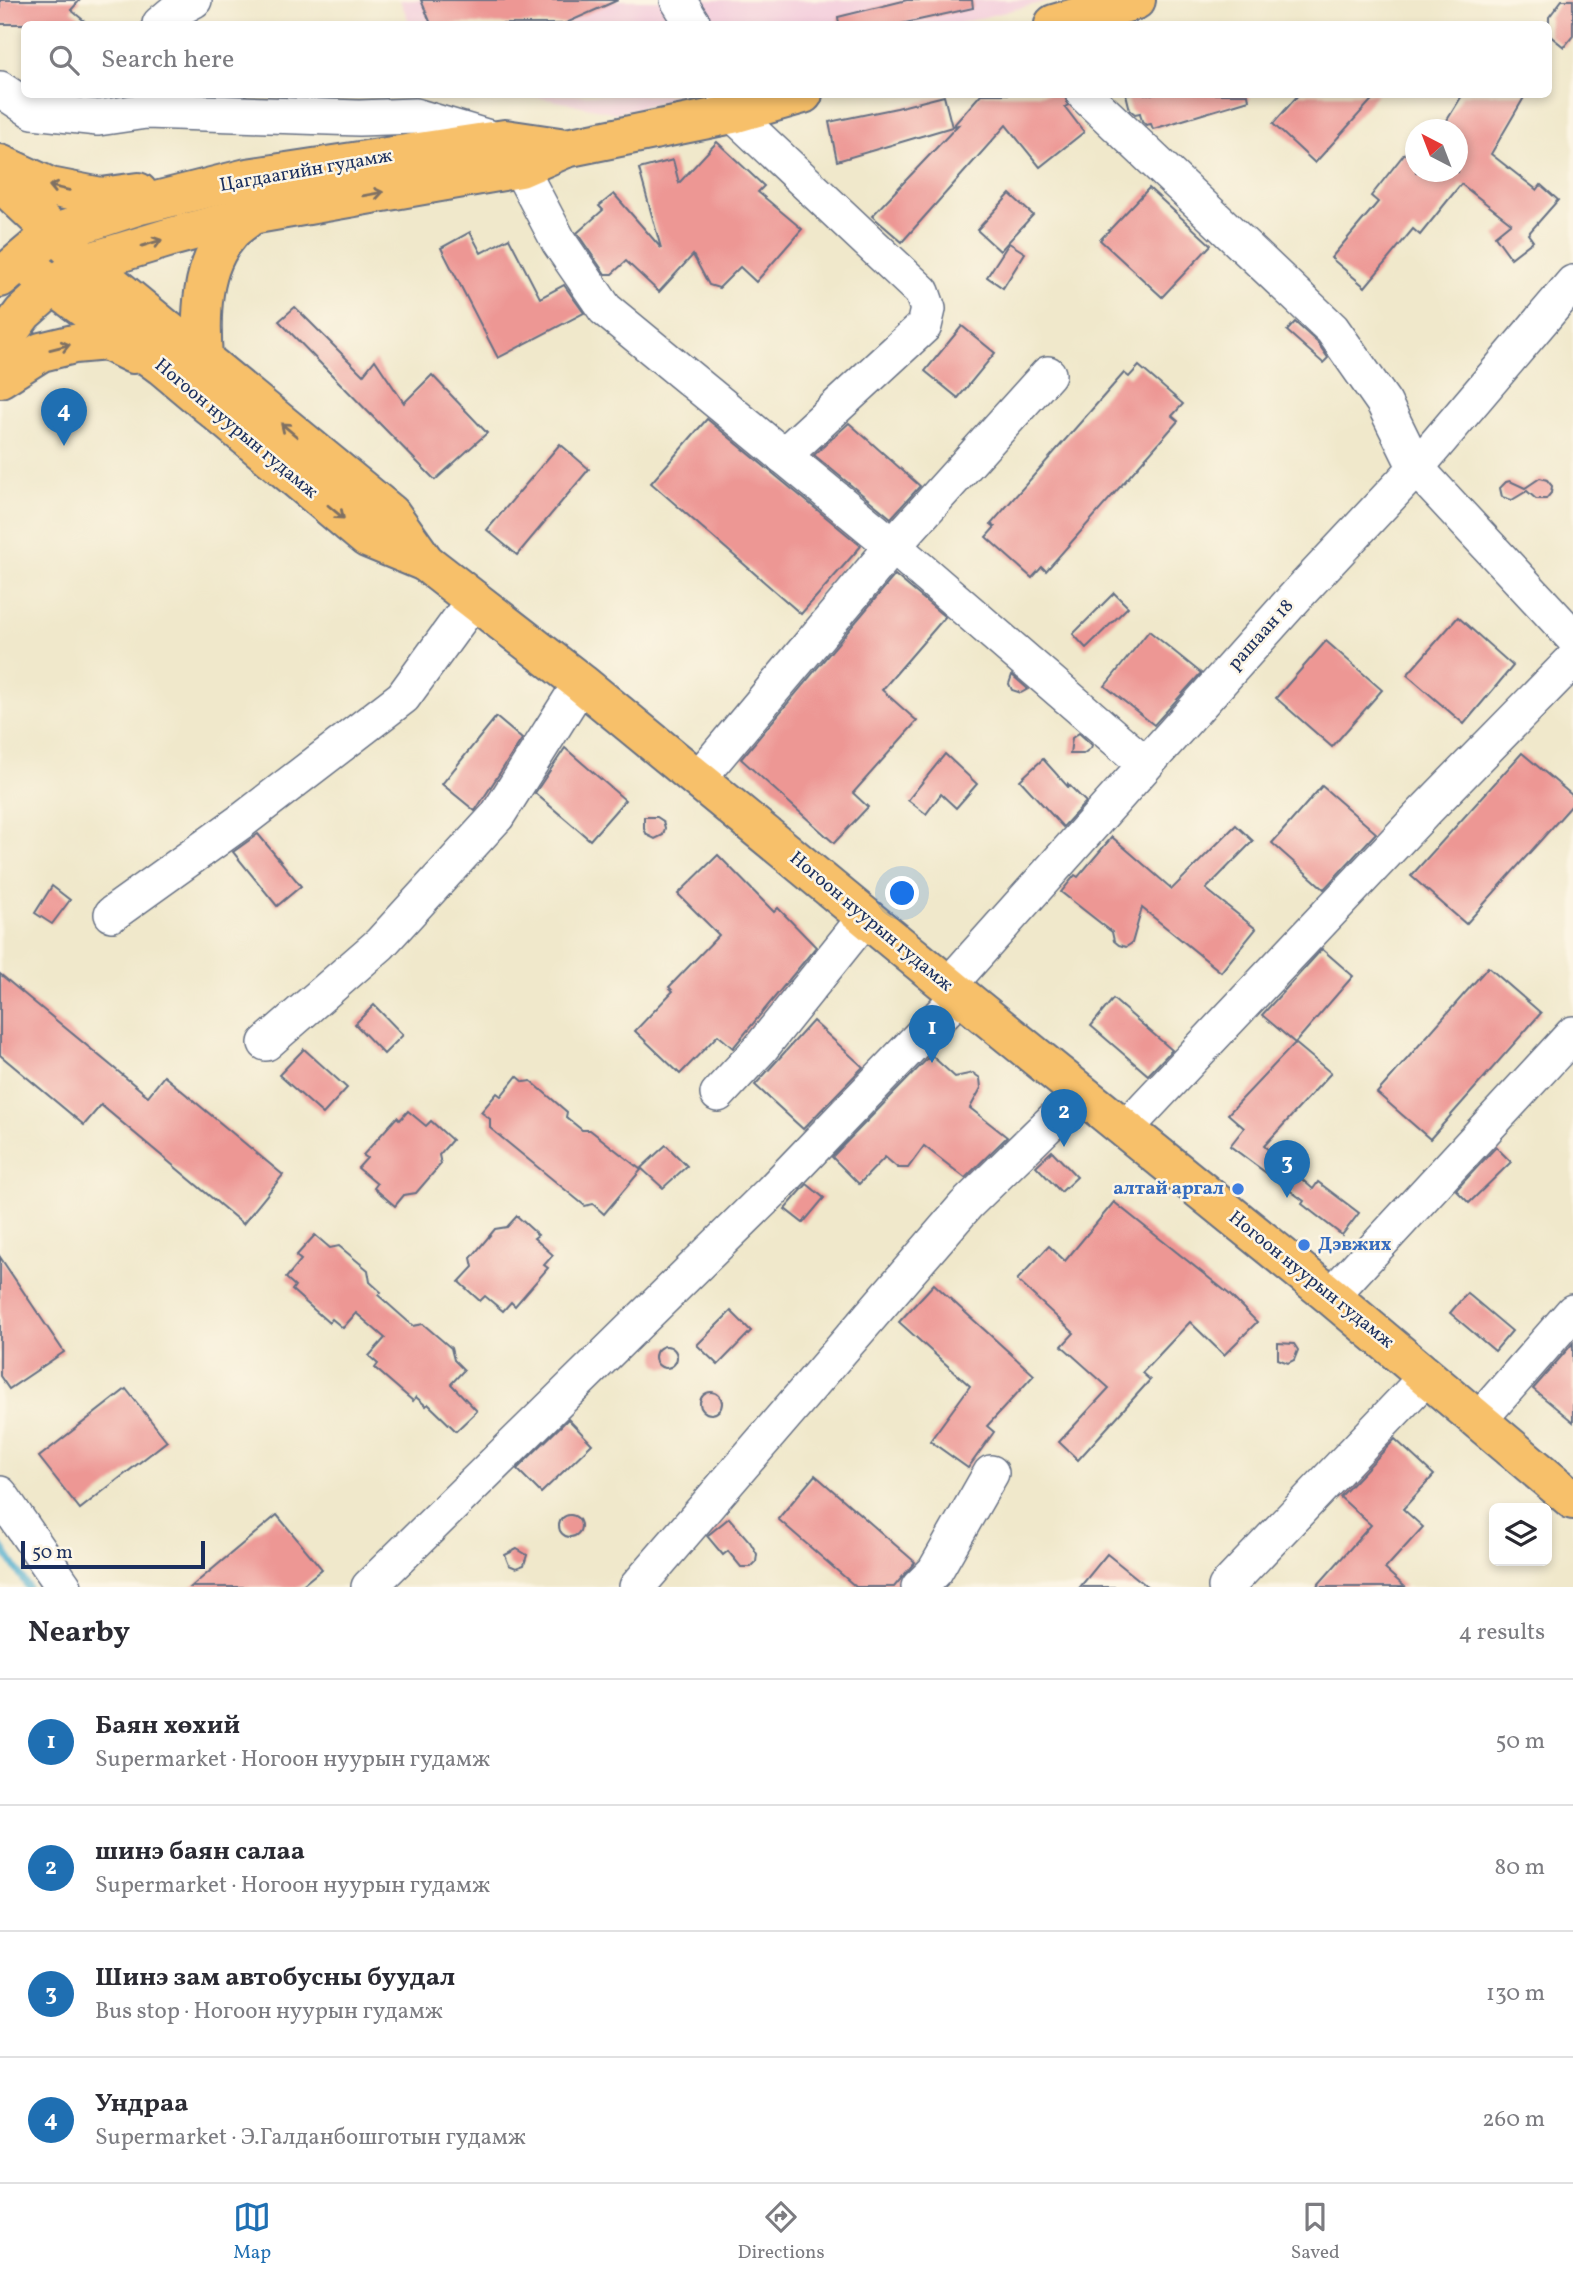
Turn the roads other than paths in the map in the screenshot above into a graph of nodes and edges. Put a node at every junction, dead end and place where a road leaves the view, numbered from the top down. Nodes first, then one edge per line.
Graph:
1 (194, 0) edge
2 (678, 0) edge
3 (1136, 0) edge
4 (164, 21) edge
5 (691, 21) edge
6 (1064, 21) edge
7 (0, 89) edge
8 (773, 98) edge
9 (1088, 98) edge
10 (729, 104) edge
11 (103, 106) edge
12 (508, 154) junction
13 (0, 164) edge
14 (247, 178) junction
15 (0, 182) edge
16 (251, 215) junction
17 (52, 233) junction
18 (6, 260) edge
19 (86, 263) junction
20 (1573, 283) edge
21 (53, 286) junction
22 (0, 344) edge
23 (202, 358) junction
24 (162, 366) junction
25 (1048, 374) dead end
26 (0, 378) edge
27 (783, 456) junction
28 (1416, 468) junction
29 (893, 546) junction
30 (425, 562) junction
31 (473, 601) junction
32 (1568, 624) edge
33 (1573, 660) edge
34 (581, 683) junction
35 (1145, 764) junction
36 (697, 780) junction
37 (112, 914) dead end
38 (865, 918) junction
39 (954, 991) junction
40 (1573, 1034) edge
41 (266, 1043) dead end
42 (1081, 1093) junction
43 (718, 1094) dead end
44 (1125, 1129) junction
45 (1331, 1296) junction
46 (1573, 1312) edge
47 (1427, 1376) junction
48 (1479, 1420) junction
49 (991, 1473) dead end
50 (0, 1494) edge
51 (1573, 1500) edge
52 (64, 1587) edge
53 (369, 1587) edge
54 (638, 1587) edge
55 (919, 1587) edge
56 (1226, 1587) edge

1 - 4 street
2 - 5 street
3 - 6 main road
7 - 11 street
8 - 10 main road, Цагдаагийн гудамж
9 - 28 street
10 - 12 main road, Цагдаагийн гудамж
10 - 27 street
11 - 12 street
12 - 14 main road, Цагдаагийн гудамж
16 -> 12 main road, Цагдаагийн гудамж
12 - 27 street
14 -> 13 main road
14 - 17 main road, Цагдаагийн гудамж
15 - 17 main road, Ногоон нуурын гудамж
19 -> 16 main road, Цагдаагийн гудамж
16 - 23 main road
17 - 18 main road
17 - 19 main road, Ногоон нуурын гудамж
18 - 21 main road, Ногоон нуурын гудамж
19 - 21 main road, Цагдаагийн гудамж
19 - 23 main road, Ногоон нуурын гудамж
20 - 28 street, рашаан 18
21 - 22 main road, Цагдаагийн гудамж
21 - 24 main road, Ногоон нуурын гудамж
30 -> 23 main road, Ногоон нуурын гудамж
26 -> 24 main road
24 -> 30 main road, Ногоон нуурын гудамж
25 - 29 street
27 - 29 street
28 - 32 street
28 - 35 street, рашаан 18
29 - 35 street
29 - 36 street
30 - 31 main road, Ногоон нуурын гудамж
31 - 34 main road, Ногоон нуурын гудамж
31 - 37 street
33 - 44 street
34 - 36 main road, Ногоон нуурын гудамж
34 - 41 street
35 - 39 street, рашаан 18
36 - 38 main road, Ногоон нуурын гудамж
38 - 39 main road, Ногоон нуурын гудамж
38 - 43 street
39 - 42 main road, Ногоон нуурын гудамж
39 - 53 street, рашаан 18
40 - 45 street
42 - 44 main road, Ногоон нуурын гудамж
42 - 54 street
44 - 45 main road, Ногоон нуурын гудамж
45 - 47 main road, Ногоон нуурын гудамж
46 - 48 street
47 - 48 main road, Ногоон нуурын гудамж
47 - 56 street
48 - 51 main road, Ногоон нуурын гудамж
49 - 55 street
50 - 52 street

